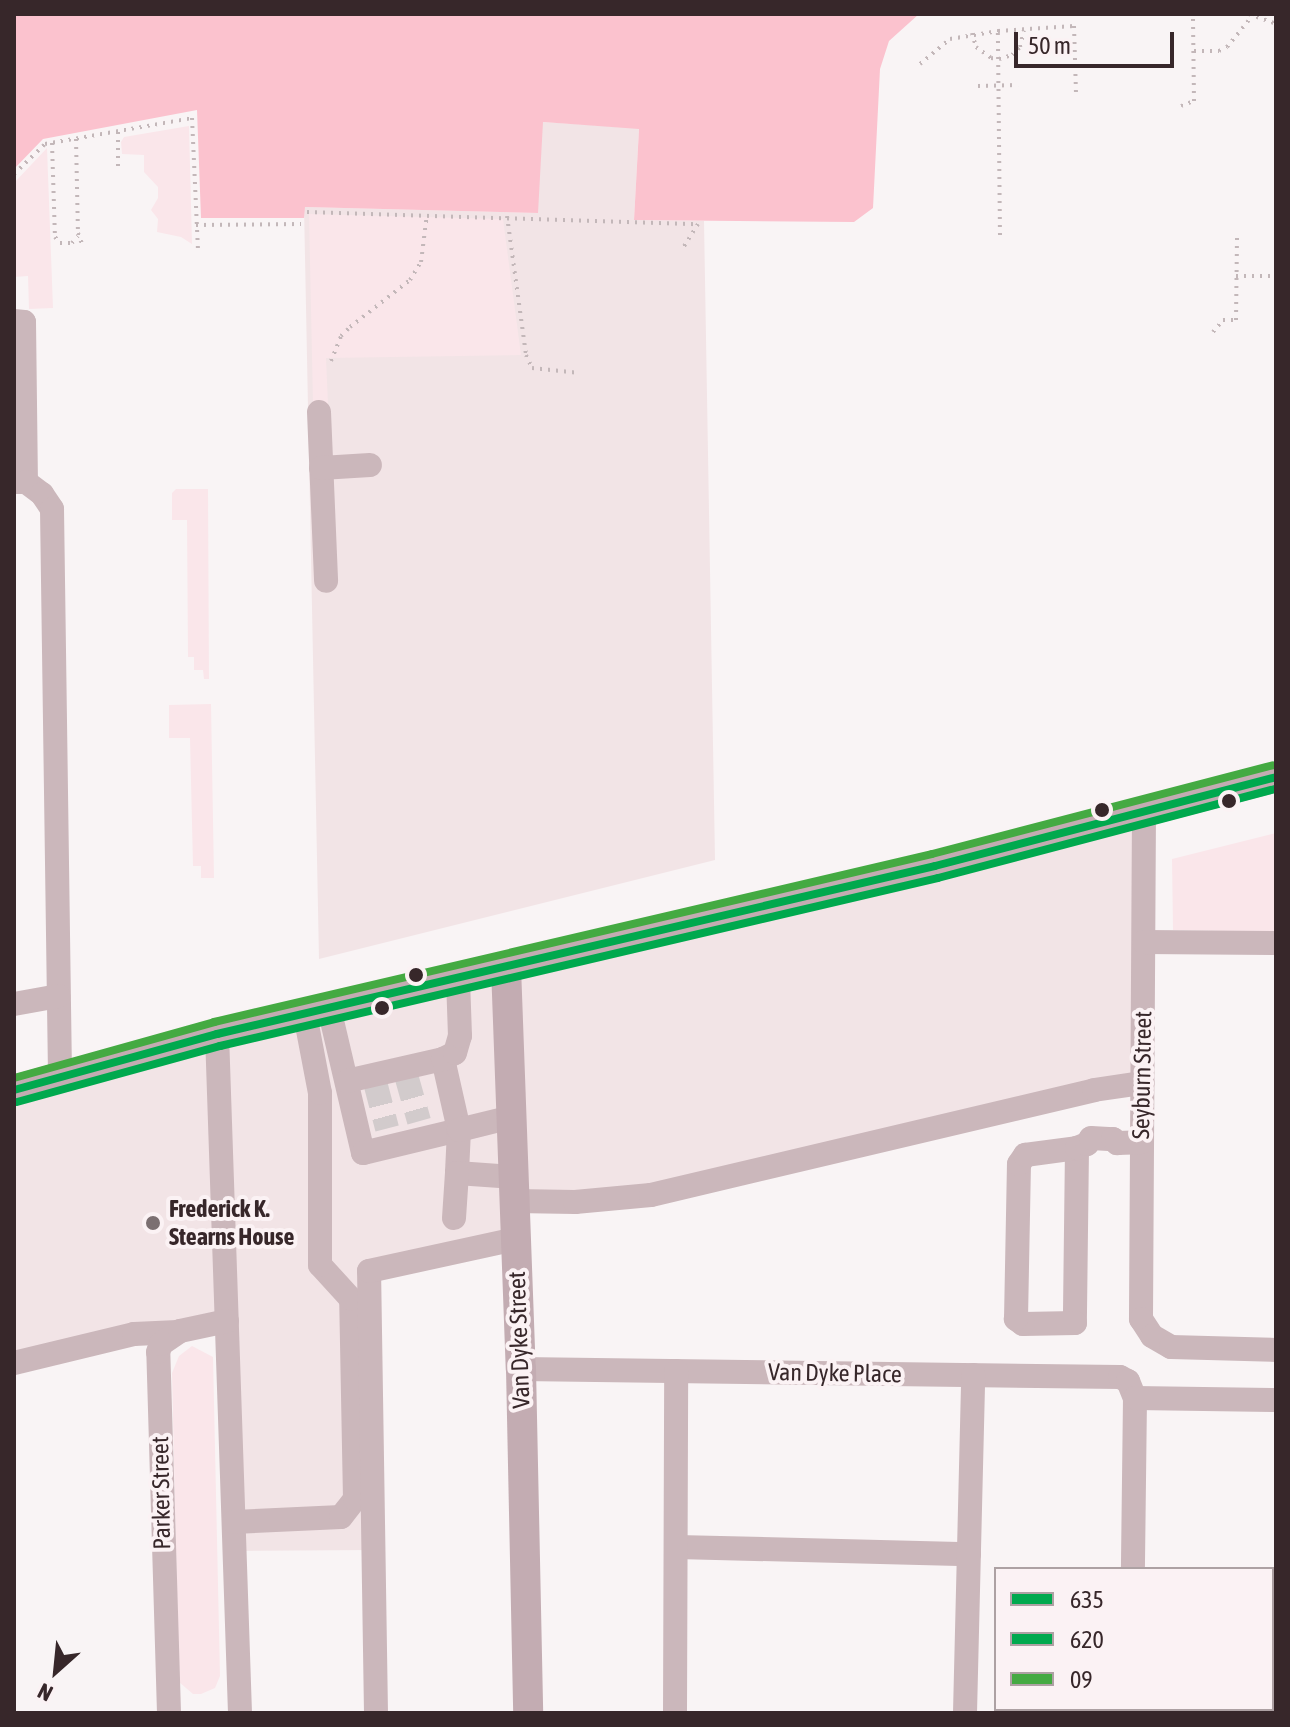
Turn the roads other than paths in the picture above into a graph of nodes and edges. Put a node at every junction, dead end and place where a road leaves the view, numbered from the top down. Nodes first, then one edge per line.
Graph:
1 (14, 321) edge
2 (319, 412) dead end
3 (370, 465) dead end
4 (321, 468) junction
5 (20, 482) edge
6 (326, 581) dead end
7 (1276, 777) edge
8 (1144, 811) junction
9 (1144, 942) junction
10 (1276, 943) edge
11 (506, 967) junction
12 (458, 978) junction
13 (58, 996) junction
14 (14, 1004) edge
15 (317, 1011) junction
16 (217, 1034) junction
17 (443, 1059) junction
18 (60, 1077) junction
19 (347, 1081) junction
20 (1142, 1083) junction
21 (14, 1090) edge
22 (512, 1117) junction
23 (459, 1130) junction
24 (1141, 1142) junction
25 (1082, 1146) junction
26 (457, 1173) junction
27 (514, 1189) junction
28 (454, 1218) dead end
29 (516, 1239) junction
30 (227, 1321) junction
31 (180, 1331) junction
32 (1276, 1350) edge
33 (14, 1363) edge
34 (521, 1369) junction
35 (676, 1371) junction
36 (973, 1375) junction
37 (1135, 1398) junction
38 (1276, 1400) edge
39 (234, 1522) junction
40 (677, 1547) junction
41 (969, 1554) junction
42 (1133, 1567) edge
43 (169, 1713) edge
44 (240, 1713) edge
45 (376, 1713) edge
46 (528, 1713) edge
47 (675, 1713) edge
48 (965, 1713) edge

1 - 5 street
2 - 4 street
3 - 4 street
4 - 6 street
5 - 13 street
7 - 8 main road
8 - 9 street, Seyburn Street
8 - 11 main road
9 - 10 street
9 - 20 street, Seyburn Street
11 - 12 main road
11 - 22 main road, Van Dyke Street
12 - 15 main road
12 - 17 street
13 - 14 street
13 - 18 street
15 - 16 main road
15 - 19 street
15 - 39 street
16 - 18 main road
16 - 30 street
17 - 19 street
17 - 23 street
18 - 21 main road
19 - 23 street
20 - 24 street, Seyburn Street
20 - 27 street
22 - 23 street
22 - 27 main road, Van Dyke Street
23 - 26 street
24 - 25 street
24 - 32 street, Seyburn Street
25 - 25 street
26 - 27 street
26 - 28 street
27 - 29 main road, Van Dyke Street
29 - 34 main road, Van Dyke Street
29 - 45 street
30 - 31 street
30 - 39 street
31 - 33 street
31 - 43 street, Parker Street
34 - 35 street, Van Dyke Place
34 - 46 main road, Van Dyke Street
35 - 36 street, Van Dyke Place
35 - 40 street
36 - 37 street, Van Dyke Place
36 - 41 street
37 - 38 street
37 - 42 street
39 - 44 street
40 - 41 street
40 - 47 street
41 - 48 street

